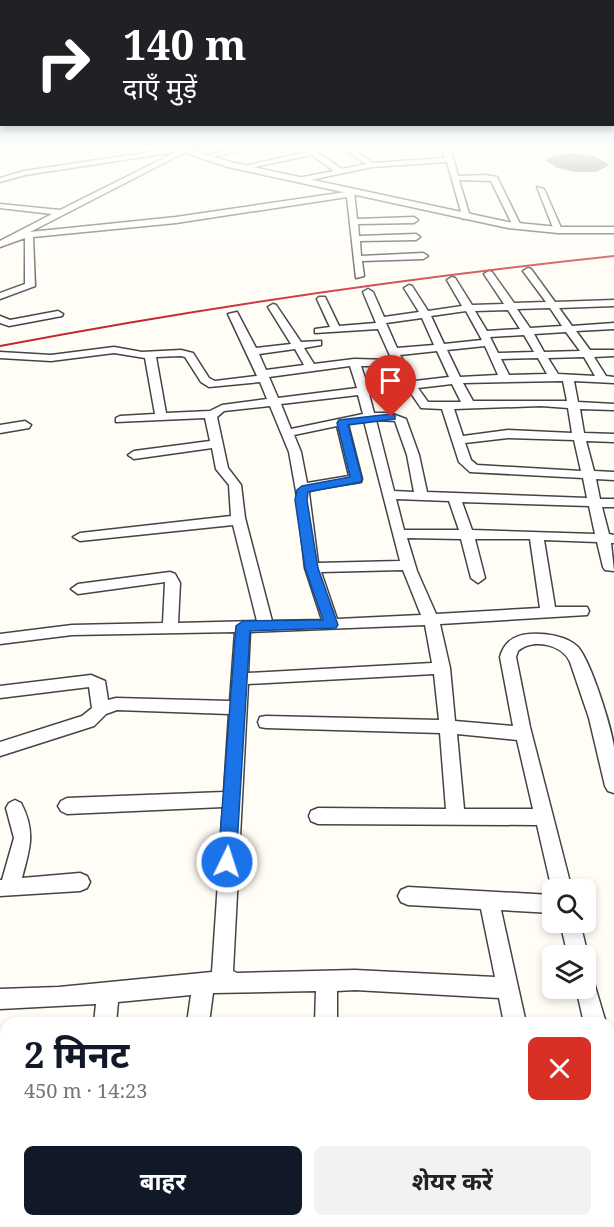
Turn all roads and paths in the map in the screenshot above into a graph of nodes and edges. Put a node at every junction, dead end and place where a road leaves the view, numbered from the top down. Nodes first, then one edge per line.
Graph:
1 (78, 204) edge
2 (277, 204) edge
3 (351, 204) edge
4 (404, 204) edge
5 (462, 204) edge
6 (506, 204) edge
7 (547, 204) edge
8 (0, 206) edge
9 (62, 213) junction
10 (466, 217) junction
11 (414, 220) dead end
12 (353, 222) junction
13 (517, 226) junction
14 (558, 230) junction
15 (614, 230) edge
16 (29, 235) junction
17 (17, 236) junction
18 (416, 237) dead end
19 (355, 239) junction
20 (0, 244) edge
21 (423, 256) dead end
22 (357, 259) junction
23 (528, 271) dead end
24 (489, 274) dead end
25 (359, 276) dead end
26 (452, 280) dead end
27 (410, 288) dead end
28 (368, 292) dead end
29 (0, 296) edge
30 (322, 299) dead end
31 (594, 303) junction
32 (614, 303) edge
33 (551, 304) junction
34 (509, 305) junction
35 (273, 308) dead end
36 (468, 308) junction
37 (426, 313) junction
38 (232, 314) dead end
39 (58, 315) dead end
40 (1, 322) edge
41 (381, 323) junction
42 (600, 326) junction
43 (614, 326) edge
44 (568, 327) junction
45 (336, 330) junction
46 (319, 331) dead end
47 (527, 331) junction
48 (485, 338) junction
49 (317, 343) dead end
50 (297, 346) junction
51 (442, 347) junction
52 (254, 352) junction
53 (393, 352) junction
54 (586, 352) junction
55 (614, 353) edge
56 (540, 354) junction
57 (0, 355) edge
58 (150, 355) junction
59 (493, 356) junction
60 (354, 362) junction
61 (399, 363) junction
62 (311, 367) junction
63 (263, 376) junction
64 (554, 377) junction
65 (568, 377) junction
66 (505, 378) junction
67 (602, 379) junction
68 (455, 380) junction
69 (614, 380) edge
70 (411, 384) junction
71 (363, 390) junction
72 (274, 402) junction
73 (469, 405) junction
74 (574, 405) junction
75 (447, 406) junction
76 (614, 407) edge
77 (212, 414) junction
78 (161, 417) junction
79 (369, 418) junction
80 (120, 420) dead end
81 (342, 423) junction
82 (25, 425) dead end
83 (0, 429) edge
84 (287, 433) junction
85 (579, 436) junction
86 (614, 438) edge
87 (458, 440) junction
88 (217, 444) junction
89 (134, 454) dead end
90 (588, 474) junction
91 (614, 476) edge
92 (302, 490) junction
93 (389, 495) junction
94 (421, 496) junction
95 (454, 497) junction
96 (594, 503) junction
97 (614, 503) edge
98 (238, 518) junction
99 (399, 534) junction
100 (467, 534) junction
101 (536, 535) junction
102 (80, 537) dead end
103 (608, 539) edge
104 (408, 565) junction
105 (610, 567) dead end
106 (312, 568) junction
107 (478, 578) dead end
108 (78, 589) dead end
109 (582, 611) dead end
110 (548, 613) junction
111 (431, 619) junction
112 (331, 625) junction
113 (243, 626) junction
114 (266, 626) junction
115 (170, 627) junction
116 (0, 639) edge
117 (442, 668) junction
118 (239, 679) junction
119 (0, 692) edge
120 (238, 708) junction
121 (100, 710) junction
122 (266, 722) dead end
123 (446, 727) junction
124 (524, 734) junction
125 (0, 749) edge
126 (614, 786) edge
127 (231, 799) junction
128 (67, 806) dead end
129 (15, 808) dead end
130 (456, 815) junction
131 (318, 816) dead end
132 (545, 817) junction
133 (559, 879) edge
134 (80, 882) dead end
135 (5, 888) edge
136 (408, 896) dead end
137 (489, 901) junction
138 (542, 904) edge
139 (229, 981) junction
140 (327, 981) junction
141 (203, 984) junction
142 (506, 988) junction
143 (108, 992) junction
144 (0, 999) edge
145 (589, 999) edge
146 (106, 1017) edge
147 (199, 1017) edge
148 (326, 1017) edge
149 (513, 1017) edge
150 (594, 1017) edge

1 - 9 street
2 - 16 street
3 - 12 street
4 - 10 street
5 - 10 street
6 - 13 street
7 - 14 street
8 - 9 street
9 - 17 street
10 - 13 street
11 - 12 street
12 - 19 street
13 - 14 street
14 - 15 street
16 - 17 street
16 - 29 street
17 - 20 street
18 - 19 street
19 - 22 street
21 - 22 street
22 - 25 street
23 - 33 street
24 - 34 street
26 - 36 street
27 - 37 street
28 - 41 street
30 - 45 street
31 - 32 street
31 - 33 street
31 - 42 street
33 - 34 street
33 - 44 street
34 - 36 street
34 - 47 street
35 - 50 street
36 - 37 street
36 - 48 street
37 - 41 street
37 - 51 street
38 - 52 street
39 - 40 street
41 - 45 street
41 - 53 street
42 - 43 street
42 - 44 street
44 - 47 street
44 - 54 street
45 - 46 street
47 - 48 street
47 - 56 street
48 - 51 street
48 - 59 street
49 - 50 street
50 - 52 street
50 - 62 street
51 - 53 street
51 - 68 street
52 - 63 street
53 - 61 street
54 - 55 street
54 - 56 street
54 - 67 street
56 - 59 street
56 - 64 street
57 - 58 street
58 - 63 street
58 - 78 street
59 - 66 street
60 - 61 street
60 - 62 street
60 - 71 street
61 - 70 street
62 - 63 street
63 - 72 street
64 - 65 street
64 - 66 street
65 - 67 street
65 - 74 street
66 - 68 street
67 - 69 street
68 - 70 street
68 - 73 street
70 - 71 street
70 - 75 street
71 - 72 street
71 - 79 street
72 - 77 street
72 - 84 street
73 - 74 street
73 - 75 street
74 - 76 street
74 - 85 street
75 - 87 street
77 - 78 street
77 - 88 street
78 - 80 street
79 - 81 street
79 - 93 street
79 - 94 street
81 - 84 street
81 - 92 street
82 - 83 street
84 - 92 street
85 - 86 street
85 - 87 street
85 - 90 street
87 - 90 street
88 - 89 street
88 - 98 street
90 - 91 street
90 - 96 street
92 - 106 street
93 - 94 street
93 - 99 street
94 - 95 street
95 - 96 street
95 - 100 street
96 - 97 street
96 - 103 street
98 - 102 street
98 - 114 street
99 - 100 street
99 - 104 street
100 - 101 street
100 - 107 street
101 - 103 street
101 - 110 street
103 - 105 street
104 - 106 street
104 - 111 street
106 - 112 street
108 - 115 street
109 - 110 street
110 - 111 street
111 - 112 street
111 - 117 street
112 - 114 street
113 - 114 street
113 - 115 street
113 - 118 street
115 - 116 street
117 - 118 street
117 - 123 street
118 - 120 street
119 - 121 street
120 - 121 street
120 - 127 street
121 - 125 street
122 - 123 street
123 - 124 street
123 - 130 street
124 - 126 street
124 - 132 street
127 - 128 street
127 - 139 street
129 - 135 street
130 - 131 street
130 - 132 street
132 - 133 street
134 - 135 street
136 - 137 street
137 - 138 street
137 - 142 street
139 - 140 street
139 - 141 street
140 - 142 street
140 - 148 street
141 - 143 street
141 - 147 street
142 - 149 street
143 - 144 street
143 - 146 street
145 - 150 street

